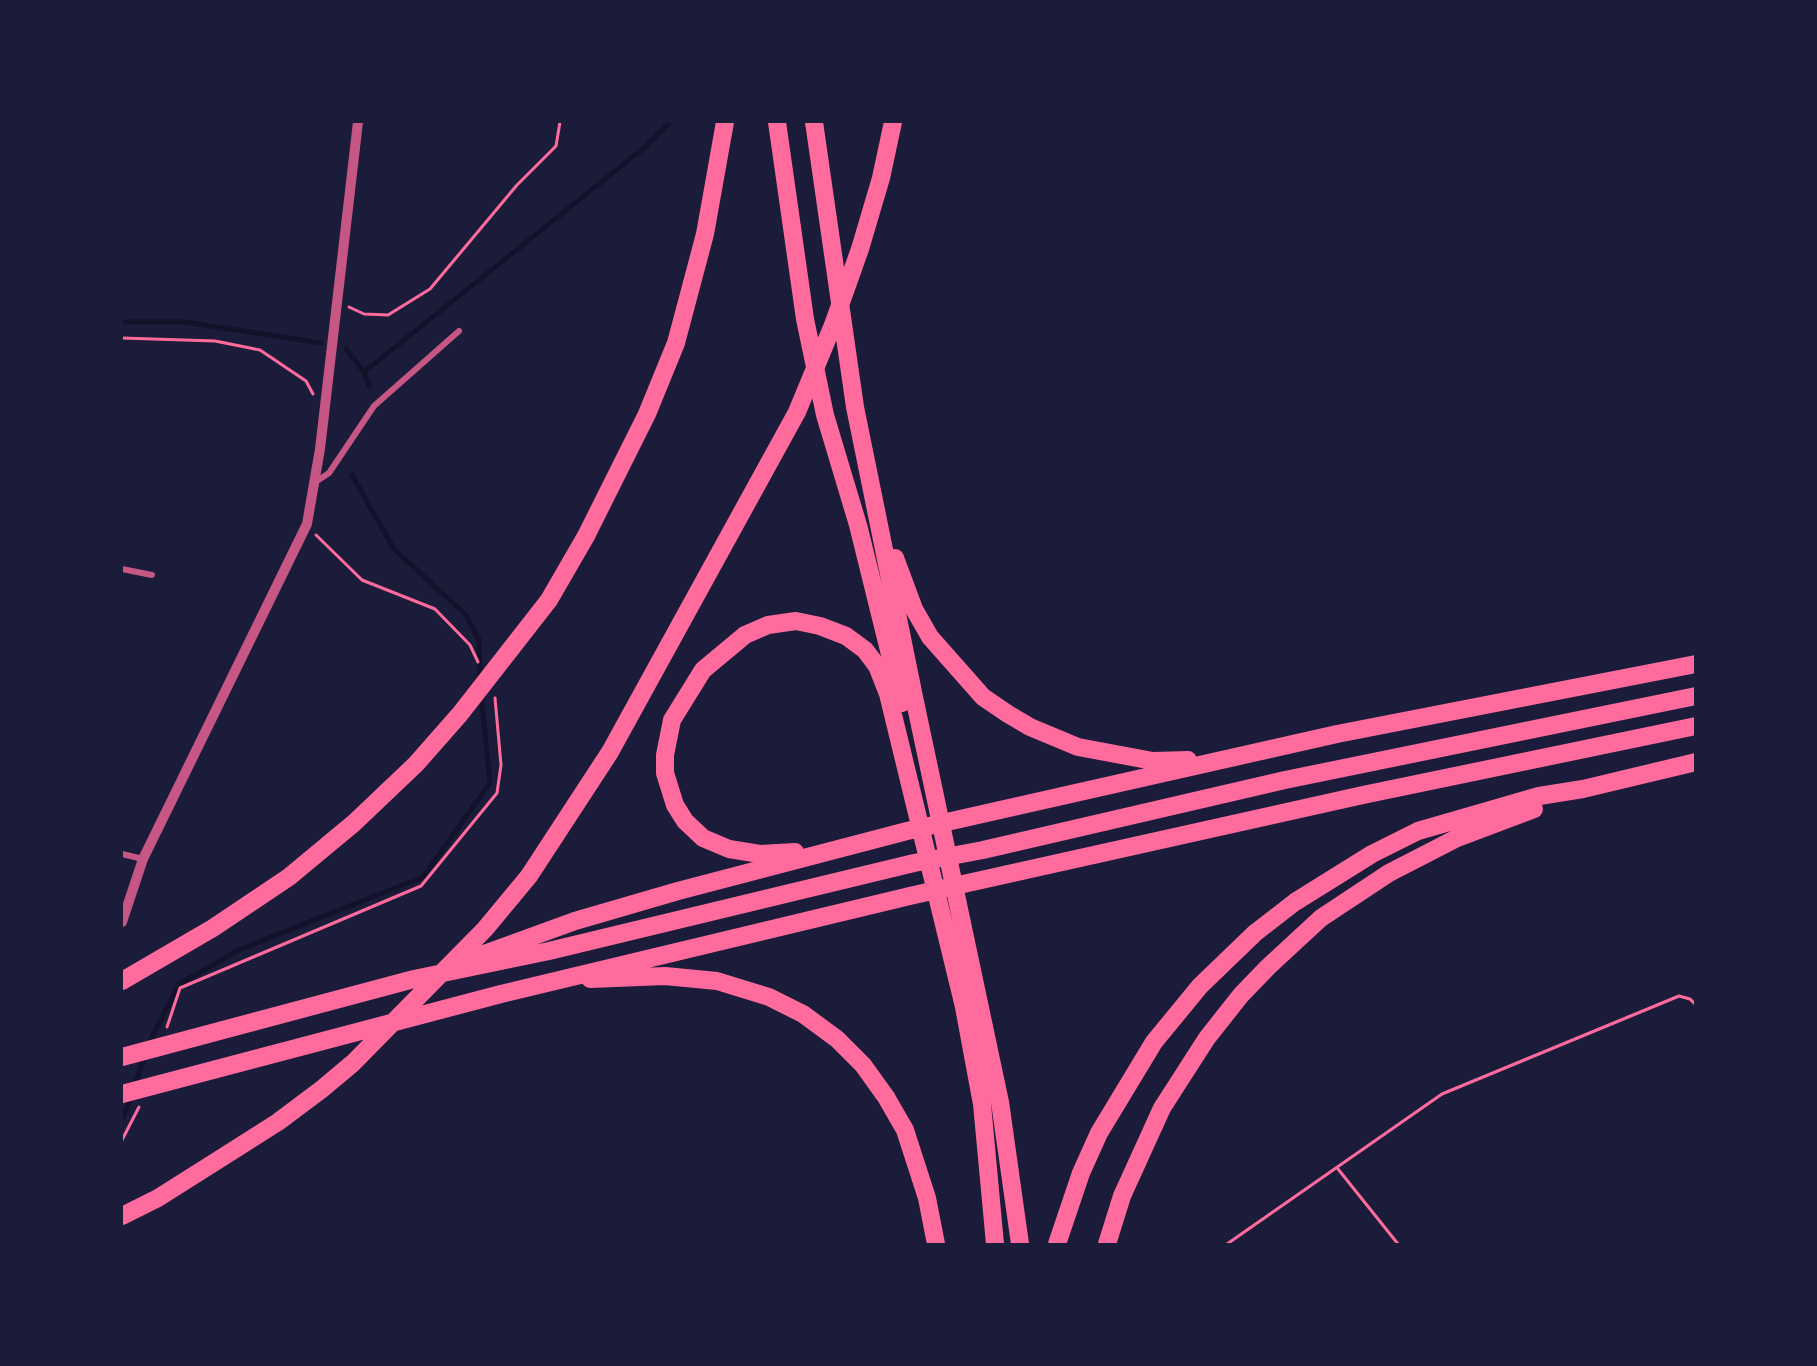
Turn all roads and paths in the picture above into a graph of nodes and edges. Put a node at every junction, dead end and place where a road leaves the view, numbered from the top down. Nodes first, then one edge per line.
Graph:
1 (358, 122) edge
2 (560, 122) edge
3 (725, 122) edge
4 (777, 122) edge
5 (814, 122) edge
6 (893, 122) edge
7 (337, 301) junction
8 (459, 331) dead end
9 (122, 338) edge
10 (323, 415) junction
11 (314, 484) junction
12 (870, 486) junction
13 (122, 569) edge
14 (152, 575) dead end
15 (1695, 664) edge
16 (1695, 696) edge
17 (1695, 726) edge
18 (1223, 760) junction
19 (1695, 762) edge
20 (1583, 789) junction
21 (899, 833) junction
22 (927, 846) junction
23 (122, 854) edge
24 (143, 859) junction
25 (122, 922) edge
26 (567, 978) junction
27 (414, 979) junction
28 (122, 981) edge
29 (1695, 1005) edge
30 (122, 1057) edge
31 (122, 1094) edge
32 (1338, 1169) junction
33 (122, 1216) edge
34 (936, 1245) edge
35 (995, 1245) edge
36 (1020, 1245) edge
37 (1057, 1245) edge
38 (1107, 1245) edge
39 (1227, 1245) edge
40 (1398, 1245) edge

1 - 7 street
2 - 7 path
3 - 28 highway
4 - 22 highway
5 - 12 highway
6 - 33 highway
7 - 10 street
8 - 11 street
9 - 10 path
10 - 11 street
11 - 24 street
12 - 18 highway
12 - 36 highway
13 - 14 street
15 - 18 highway
16 - 27 highway
17 - 26 highway
18 - 21 highway
19 - 20 highway
20 - 37 highway
20 - 38 highway
21 - 22 highway
21 - 27 highway
22 - 35 highway
23 - 24 street
24 - 25 street
26 - 31 highway
26 - 34 highway
27 - 30 highway
29 - 32 path
32 - 39 path
32 - 40 path

